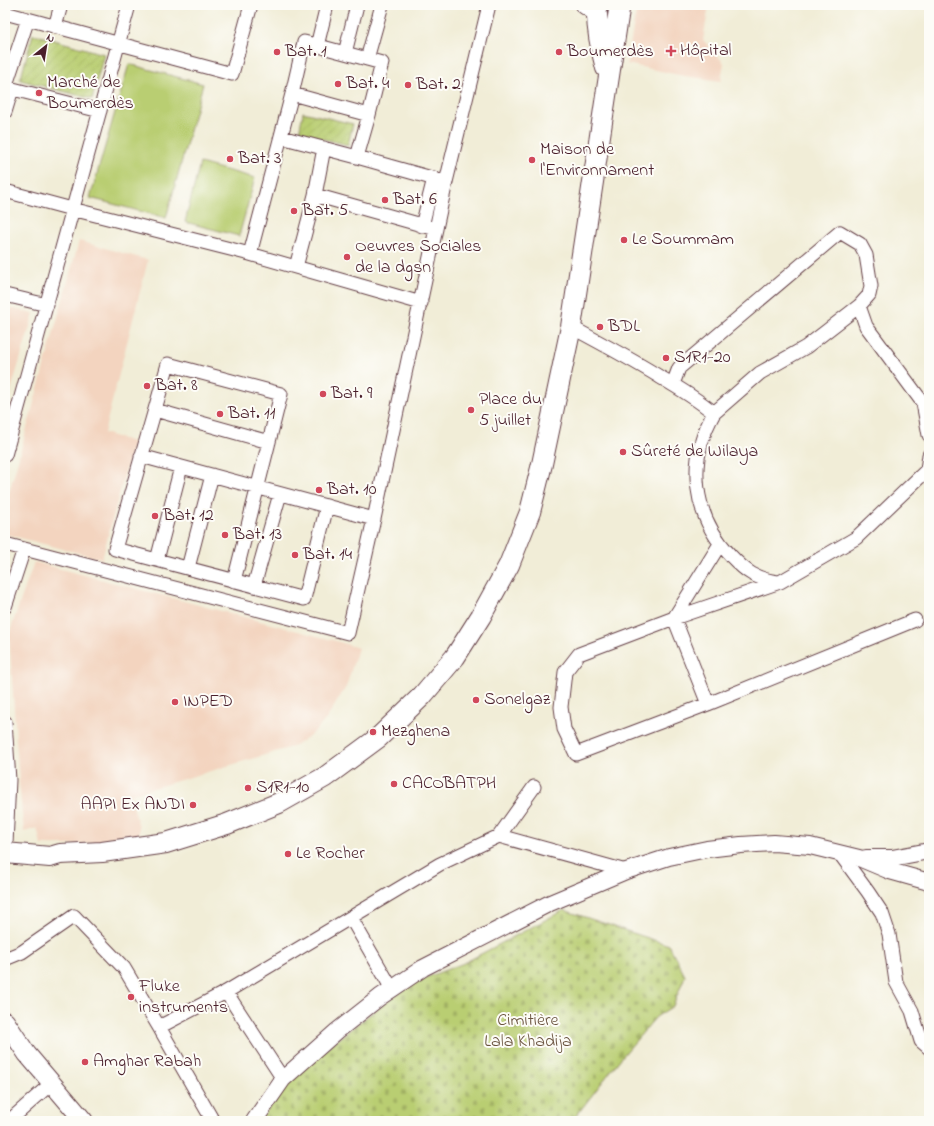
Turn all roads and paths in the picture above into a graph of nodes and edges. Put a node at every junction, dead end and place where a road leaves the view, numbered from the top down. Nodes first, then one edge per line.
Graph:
1 (61, 5) edge
2 (129, 5) edge
3 (251, 5) edge
4 (327, 5) edge
5 (357, 5) edge
6 (382, 5) edge
7 (490, 5) edge
8 (620, 7) edge
9 (592, 9) edge
10 (5, 13) edge
11 (28, 19) junction
12 (55, 27) junction
13 (119, 44) junction
14 (317, 46) junction
15 (345, 53) junction
16 (367, 58) junction
17 (609, 77) junction
18 (7, 89) edge
19 (292, 94) junction
20 (100, 111) junction
21 (5, 112) edge
22 (369, 115) junction
23 (281, 136) junction
24 (324, 148) junction
25 (357, 156) junction
26 (434, 178) junction
27 (446, 182) junction
28 (5, 190) edge
29 (315, 196) junction
30 (72, 209) junction
31 (422, 226) junction
32 (436, 229) junction
33 (250, 254) junction
34 (296, 267) junction
35 (5, 295) edge
36 (421, 303) junction
37 (47, 305) junction
38 (859, 306) junction
39 (571, 327) junction
40 (673, 384) junction
41 (154, 410) junction
42 (714, 413) junction
43 (929, 435) edge
44 (269, 442) junction
45 (5, 455) edge
46 (929, 455) edge
47 (142, 456) junction
48 (181, 467) junction
49 (212, 476) junction
50 (257, 488) junction
51 (280, 494) junction
52 (327, 506) junction
53 (374, 519) junction
54 (5, 544) edge
55 (720, 544) junction
56 (24, 549) junction
57 (157, 560) junction
58 (188, 568) junction
59 (234, 581) junction
60 (780, 582) junction
61 (254, 586) junction
62 (5, 607) edge
63 (674, 618) junction
64 (915, 620) dead end
65 (708, 704) junction
66 (5, 722) edge
67 (534, 786) dead end
68 (499, 836) junction
69 (5, 847) edge
70 (929, 851) edge
71 (840, 854) junction
72 (859, 858) junction
73 (626, 871) junction
74 (929, 882) edge
75 (351, 918) junction
76 (5, 959) edge
77 (392, 989) junction
78 (226, 992) junction
79 (5, 1022) edge
80 (159, 1027) junction
81 (5, 1038) edge
82 (929, 1048) edge
83 (284, 1079) junction
84 (45, 1089) junction
85 (9, 1121) edge
86 (72, 1121) edge
87 (84, 1121) edge
88 (213, 1121) edge
89 (254, 1121) edge

1 - 12 street
2 - 13 street
3 - 13 street
4 - 14 street
5 - 15 street
6 - 16 street
7 - 27 street
8 - 9 main road
8 - 17 main road
9 - 17 main road
10 - 11 street
11 - 12 street
11 - 18 street
12 - 13 street
13 - 20 street
14 - 15 street
14 - 19 street
15 - 16 street
16 - 22 street
17 - 39 main road
18 - 20 street
18 - 21 street
19 - 22 street
19 - 23 street
20 - 30 street
22 - 25 street
23 - 24 street
23 - 33 street
24 - 25 street
24 - 29 street
25 - 26 street
26 - 27 street
26 - 31 street
27 - 32 street
28 - 30 street
29 - 31 street
29 - 34 street
30 - 33 street
30 - 37 street
31 - 32 street
32 - 36 street
33 - 34 street
34 - 36 street
35 - 37 street
36 - 53 street
37 - 45 street
38 - 40 street
38 - 42 street
38 - 43 street
39 - 40 street
39 - 69 main road
40 - 42 street
41 - 44 street
41 - 44 street
41 - 47 street
42 - 55 street
44 - 50 street
46 - 60 street
47 - 48 street
47 - 57 street
48 - 49 street
48 - 57 street
49 - 50 street
49 - 58 street
50 - 51 street
50 - 59 street
51 - 52 street
51 - 61 street
52 - 53 street
52 - 61 street
53 - 56 street
54 - 56 street
55 - 60 street
55 - 63 street
56 - 62 street
57 - 58 street
58 - 59 street
59 - 61 street
60 - 63 street
63 - 65 street
63 - 65 street
64 - 65 street
66 - 69 street
67 - 68 street
68 - 73 street
68 - 75 street
70 - 72 street
71 - 72 street
71 - 73 street
71 - 82 street
72 - 74 street
73 - 77 street
75 - 77 street
75 - 78 street
76 - 80 street
77 - 83 street
78 - 80 street
78 - 83 street
79 - 87 main road
80 - 88 street
81 - 84 main road
83 - 89 street
84 - 85 street
84 - 86 main road

